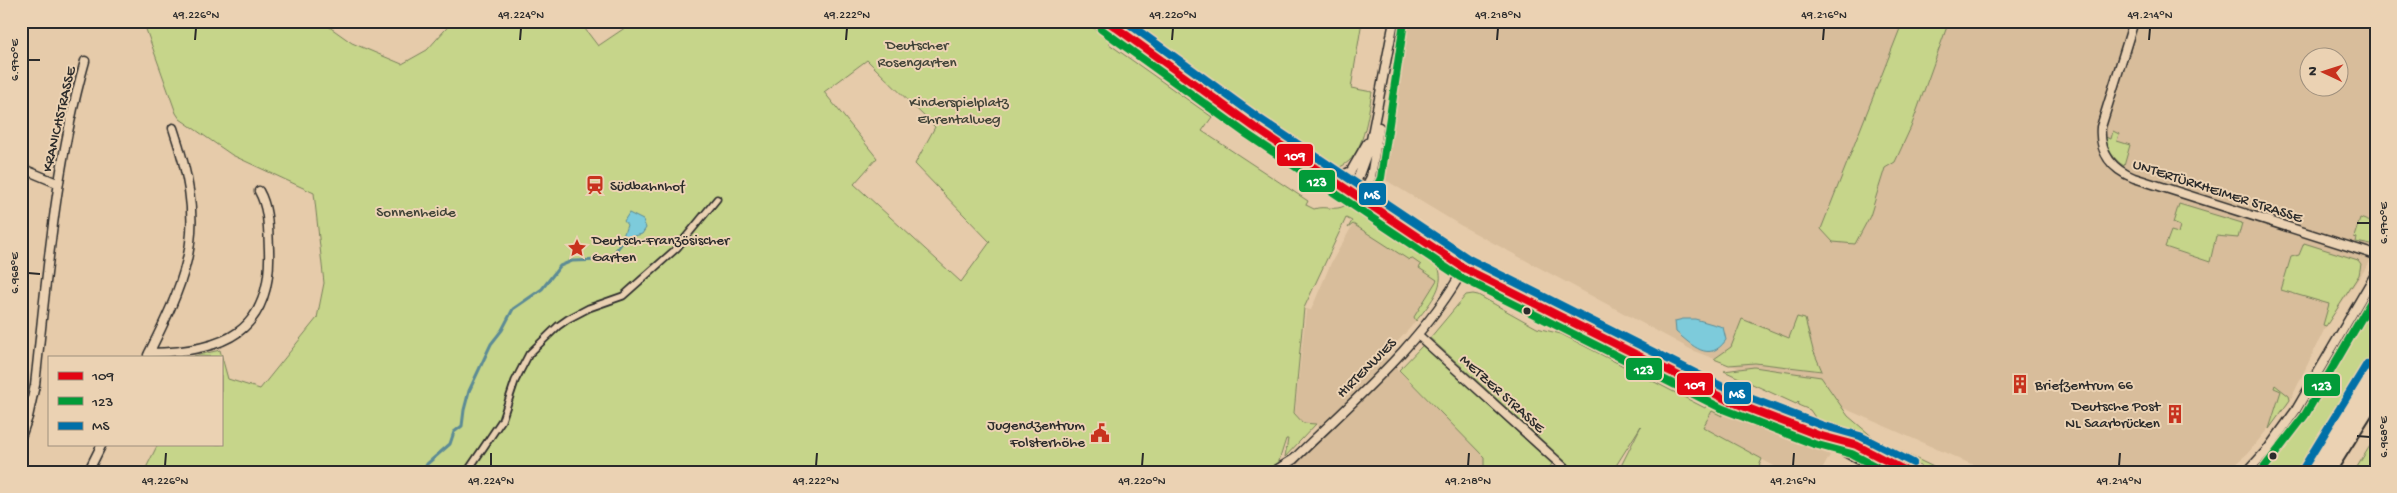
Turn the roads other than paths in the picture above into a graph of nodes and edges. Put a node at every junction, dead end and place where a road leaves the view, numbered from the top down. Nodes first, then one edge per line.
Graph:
1 (1107, 21) edge
2 (1394, 21) edge
3 (2134, 21) edge
4 (1387, 58) junction
5 (85, 62) dead end
6 (173, 128) dead end
7 (1373, 132) junction
8 (21, 168) edge
9 (1333, 180) junction
10 (57, 183) junction
11 (259, 191) dead end
12 (1357, 196) junction
13 (717, 199) dead end
14 (2376, 255) edge
15 (1464, 268) junction
16 (2376, 273) edge
17 (1418, 335) junction
18 (148, 355) edge
19 (2376, 369) edge
20 (2376, 394) edge
21 (1818, 435) junction
22 (21, 438) edge
23 (101, 446) edge
24 (1874, 468) edge
25 (2321, 471) edge
26 (88, 472) edge
27 (467, 472) edge
28 (1273, 472) edge
29 (1569, 472) edge
30 (1886, 472) edge
31 (1908, 472) edge
32 (2247, 472) edge

1 - 9 main road
2 - 4 street
3 - 14 street, UNTERTÜRKHEIMER STRASSE
4 - 7 street
4 - 12 street
5 - 10 street, KRANICHSTRASSE
6 - 18 street
7 - 9 street
7 - 12 street
8 - 10 street, KRANICHSTRASSE
9 - 12 main road
10 - 22 street, KRANICHSTRASSE
11 - 18 street
12 - 15 main road
13 - 27 street
15 - 17 street, HIRTENWIES
15 - 21 main road
16 - 32 street
17 - 28 street, HIRTENWIES
17 - 29 street, METZER STRASSE
19 - 25 highway
20 - 25 highway
21 - 24 main road
21 - 31 main road
23 - 26 street
24 - 30 main road

